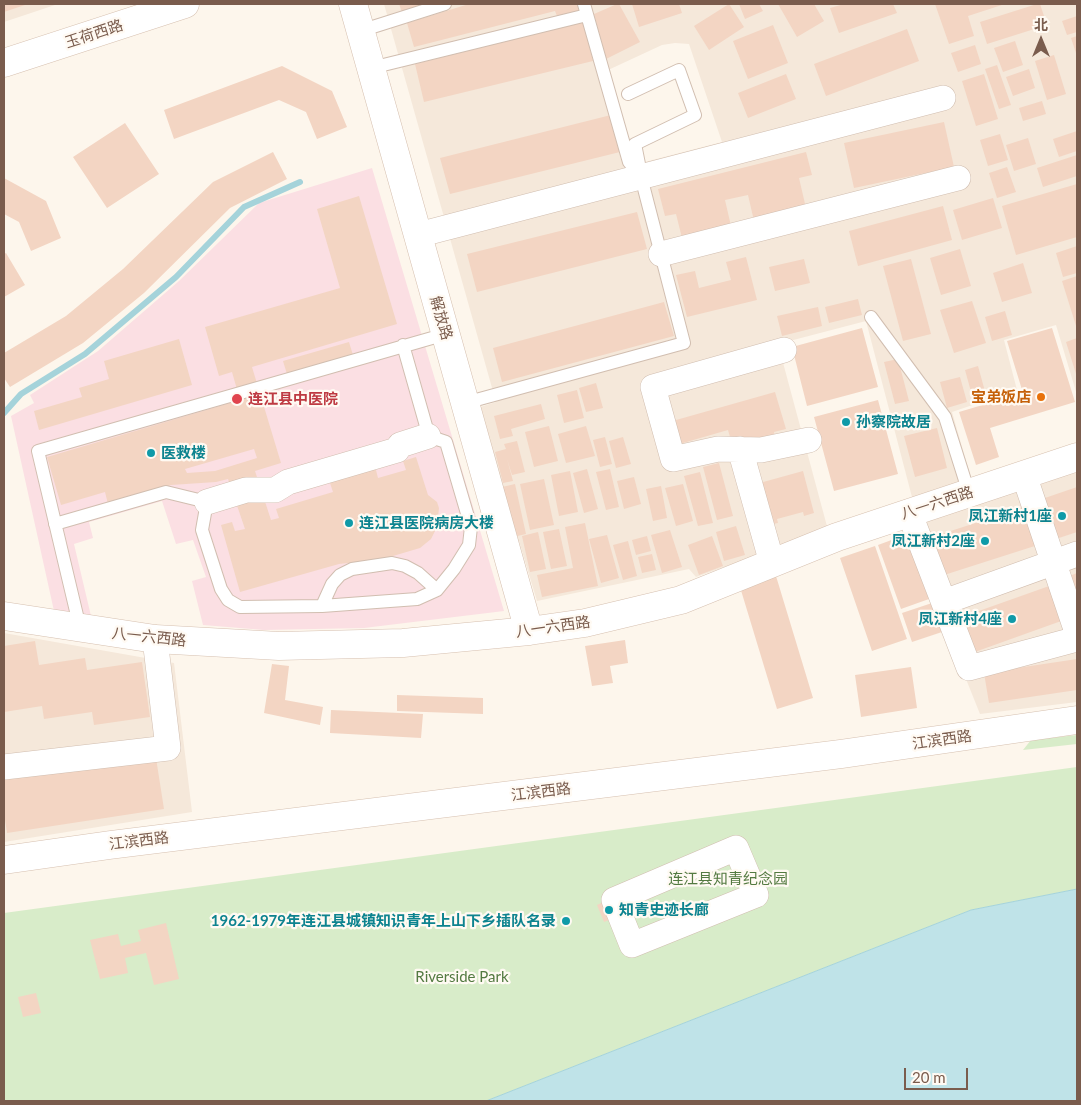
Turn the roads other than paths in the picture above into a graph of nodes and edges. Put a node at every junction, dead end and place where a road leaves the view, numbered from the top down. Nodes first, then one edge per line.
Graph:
1 (185, 4) edge
2 (352, 4) edge
3 (445, 4) edge
4 (585, 9) edge
5 (360, 31) junction
6 (4, 64) edge
7 (370, 68) junction
8 (628, 94) dead end
9 (943, 98) dead end
10 (641, 177) junction
11 (958, 178) dead end
12 (418, 235) junction
13 (661, 254) junction
14 (871, 317) dead end
15 (446, 334) junction
16 (403, 346) junction
17 (784, 350) dead end
18 (465, 403) junction
19 (429, 439) junction
20 (809, 440) dead end
21 (740, 449) junction
22 (1077, 458) edge
23 (1024, 475) junction
24 (969, 493) junction
25 (207, 502) junction
26 (909, 512) junction
27 (55, 524) junction
28 (1066, 558) edge
29 (772, 563) junction
30 (437, 590) junction
31 (944, 602) junction
32 (322, 606) junction
33 (4, 616) edge
34 (80, 628) junction
35 (529, 631) junction
36 (1077, 632) edge
37 (155, 639) junction
38 (1077, 639) edge
39 (1077, 720) edge
40 (4, 767) edge
41 (4, 860) edge
42 (614, 900) joint

1 - 6 street, 玉荷西路
2 - 5 street, 解放路
3 - 5 lane
4 - 7 lane
4 - 10 lane
5 - 7 street, 解放路
7 - 12 street, 解放路
8 - 10 lane
9 - 10 street
10 - 12 street
10 - 13 lane
11 - 13 street
12 - 15 street, 解放路
13 - 18 lane
14 - 24 lane
15 - 16 lane
15 - 18 street, 解放路
16 - 19 lane
16 - 27 lane
17 - 21 street
18 - 35 street, 解放路
19 - 25 street
19 - 30 lane
20 - 21 street
21 - 29 street
22 - 23 street, 八一六西路
23 - 24 street, 八一六西路
23 - 28 street
24 - 26 street, 八一六西路
25 - 27 lane
25 - 32 lane
26 - 29 street, 八一六西路
26 - 31 street
27 - 34 lane
28 - 31 street
28 - 36 street
29 - 35 street, 八一六西路
30 - 32 lane
30 - 32 lane
31 - 38 street
33 - 34 street, 八一六西路
34 - 37 street, 八一六西路
35 - 37 street, 八一六西路
37 - 40 street
39 - 41 street, 江滨西路
42 - 42 street

